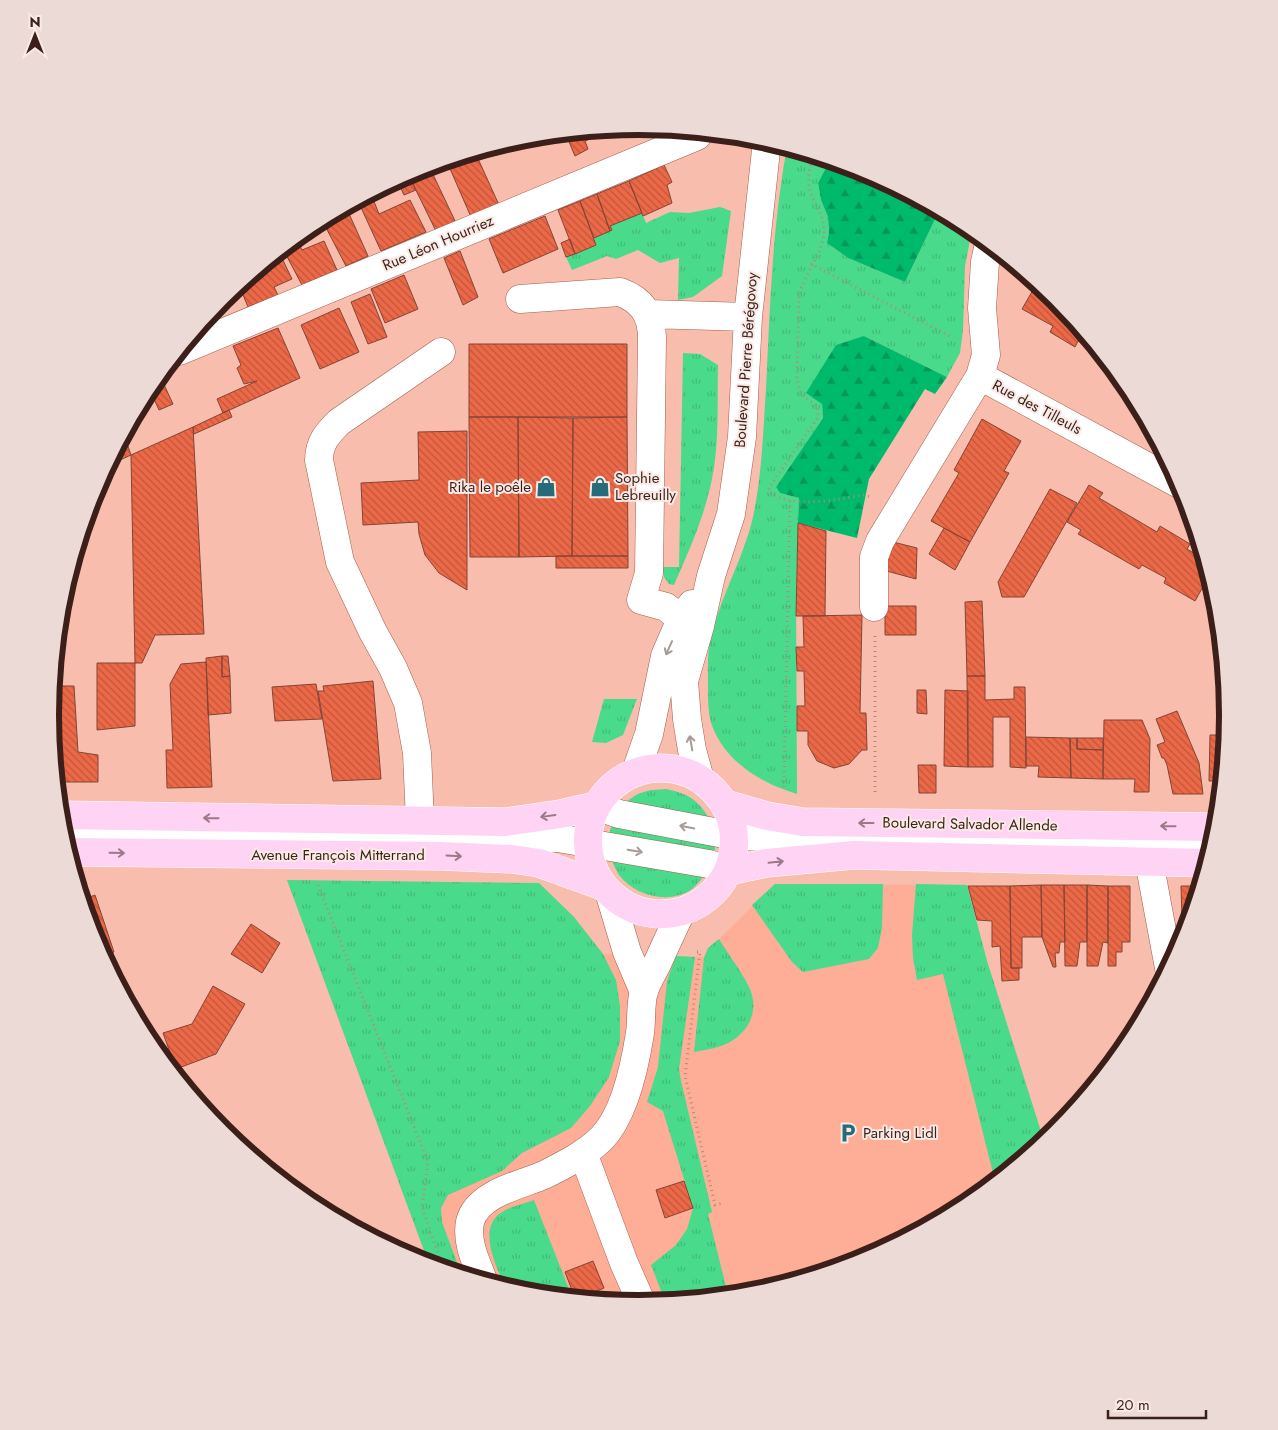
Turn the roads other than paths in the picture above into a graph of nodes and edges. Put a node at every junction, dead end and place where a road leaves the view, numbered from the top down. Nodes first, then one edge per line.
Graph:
1 (690, 137) edge
2 (766, 149) edge
3 (987, 252) edge
4 (520, 299) dead end
5 (648, 314) junction
6 (748, 317) junction
7 (192, 345) edge
8 (441, 352) dead end
9 (983, 365) junction
10 (1168, 477) edge
11 (711, 576) junction
12 (874, 607) road end
13 (682, 619) junction
14 (636, 772) junction
15 (700, 778) junction
16 (725, 804) junction
17 (596, 806) junction
18 (68, 815) edge
19 (420, 821) junction
20 (1208, 827) edge
21 (71, 834) edge
22 (735, 836) junction
23 (587, 842) junction
24 (1203, 847) edge
25 (76, 852) edge
26 (1149, 861) junction
27 (1200, 863) edge
28 (728, 871) junction
29 (606, 891) junction
30 (681, 912) junction
31 (1167, 955) edge
32 (644, 992) junction
33 (583, 1153) junction
34 (480, 1272) edge
35 (638, 1295) edge

1 - 7 street, Rue Léon Hourriez
2 - 6 street, Boulevard Pierre Bérégovoy
3 - 9 street
4 - 5 street
5 - 6 street
5 - 13 street
6 - 11 street, Boulevard Pierre Bérégovoy
8 - 19 street
9 - 10 street, Rue des Tilleuls
9 - 12 street, Rue des Tilleuls
11 - 13 street, Boulevard Pierre Bérégovoy
15 -> 11 street, Boulevard Pierre Bérégovoy
13 -> 14 street, Boulevard Pierre Bérégovoy
14 - 15 main road
14 - 17 main road
15 - 16 main road
20 -> 16 main road, Boulevard Salvador Allende
16 - 22 main road
17 -> 19 main road
22 -> 17 street
17 - 23 main road
19 -> 18 main road
21 - 23 street
22 - 24 street
22 - 28 main road
23 -> 28 street
23 - 29 main road
25 -> 29 main road, Avenue François Mitterrand
26 - 27 main road
28 -> 26 main road
26 - 31 street
28 - 30 main road
29 - 30 main road, Avenue François Mitterrand
29 - 32 street
30 - 32 street
32 - 33 street
33 - 34 street
33 - 35 street

